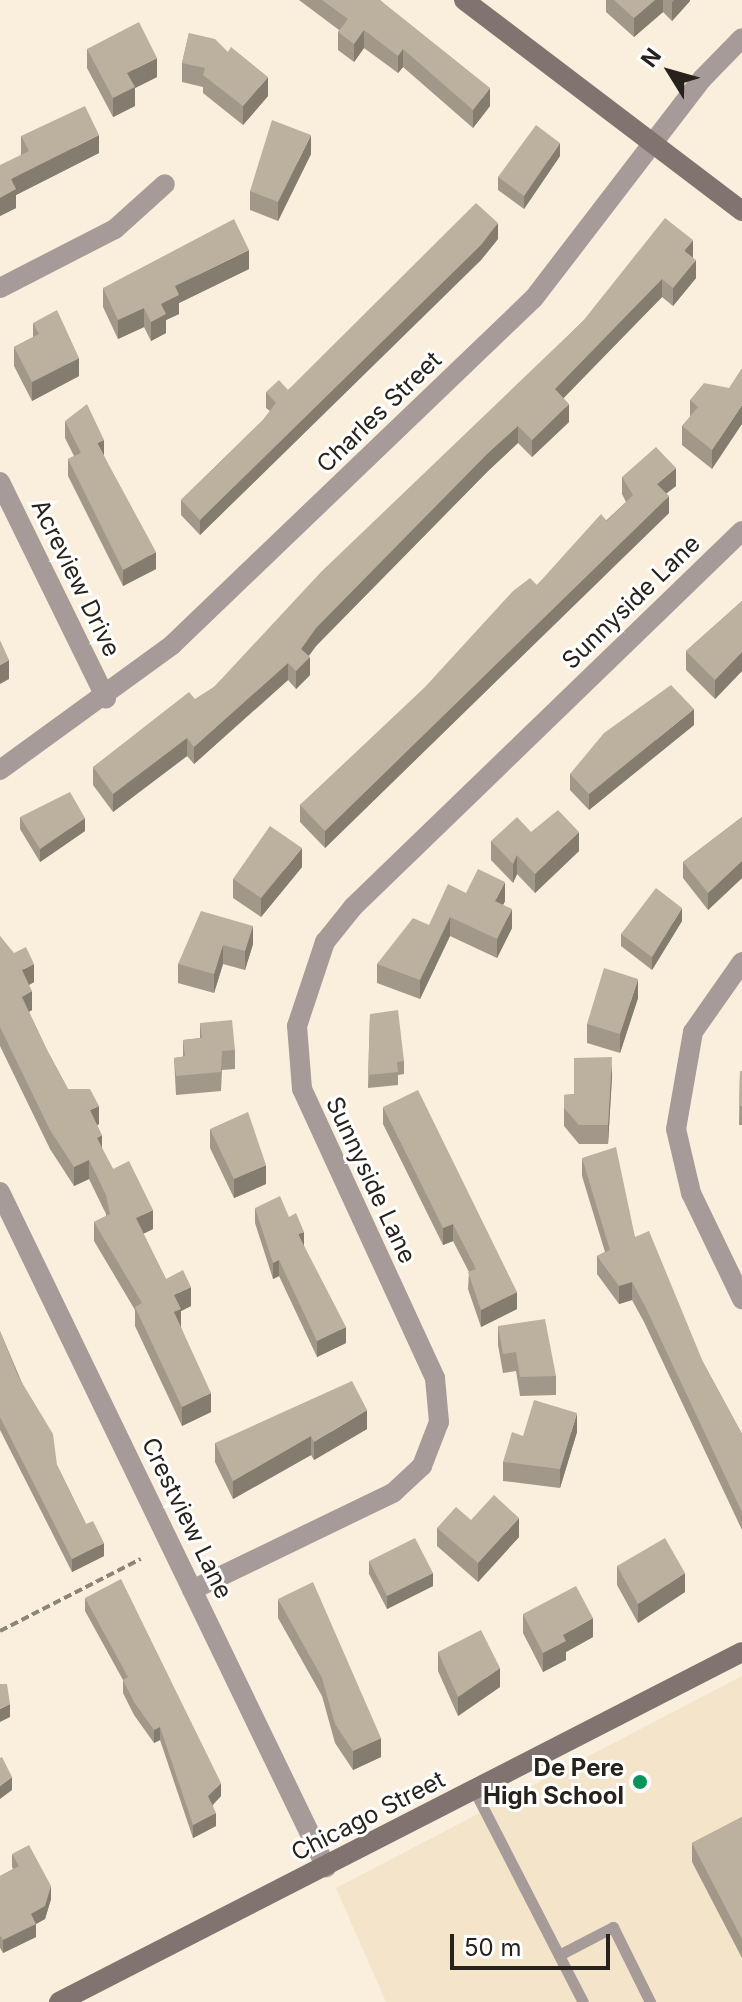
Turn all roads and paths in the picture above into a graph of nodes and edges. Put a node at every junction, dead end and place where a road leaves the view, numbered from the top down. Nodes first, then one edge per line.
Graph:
1 (464, 0) edge
2 (742, 38) edge
3 (652, 143) junction
4 (165, 184) dead end
5 (742, 211) edge
6 (0, 288) edge
7 (0, 482) edge
8 (742, 531) edge
9 (106, 698) junction
10 (0, 770) edge
11 (742, 962) edge
12 (0, 1192) edge
13 (742, 1299) edge
14 (141, 1559) dead end
15 (192, 1590) junction
16 (0, 1631) edge
17 (742, 1652) edge
18 (474, 1790) junction
19 (326, 1867) junction
20 (559, 1955) junction
21 (59, 2002) edge
22 (583, 2002) edge
23 (650, 2002) edge

1 - 3 street
2 - 3 street, Charles Street
3 - 5 street
3 - 9 street, Charles Street
4 - 6 street
7 - 9 street, Acreview Drive
8 - 15 street, Sunnyside Lane
9 - 10 street, Charles Street
11 - 13 street
12 - 15 street, Crestview Lane
14 - 16 path
15 - 19 street, Crestview Lane
17 - 18 street, Chicago Street
18 - 19 street, Chicago Street
18 - 20 lane
19 - 21 street, Chicago Street
20 - 22 lane
20 - 23 lane

